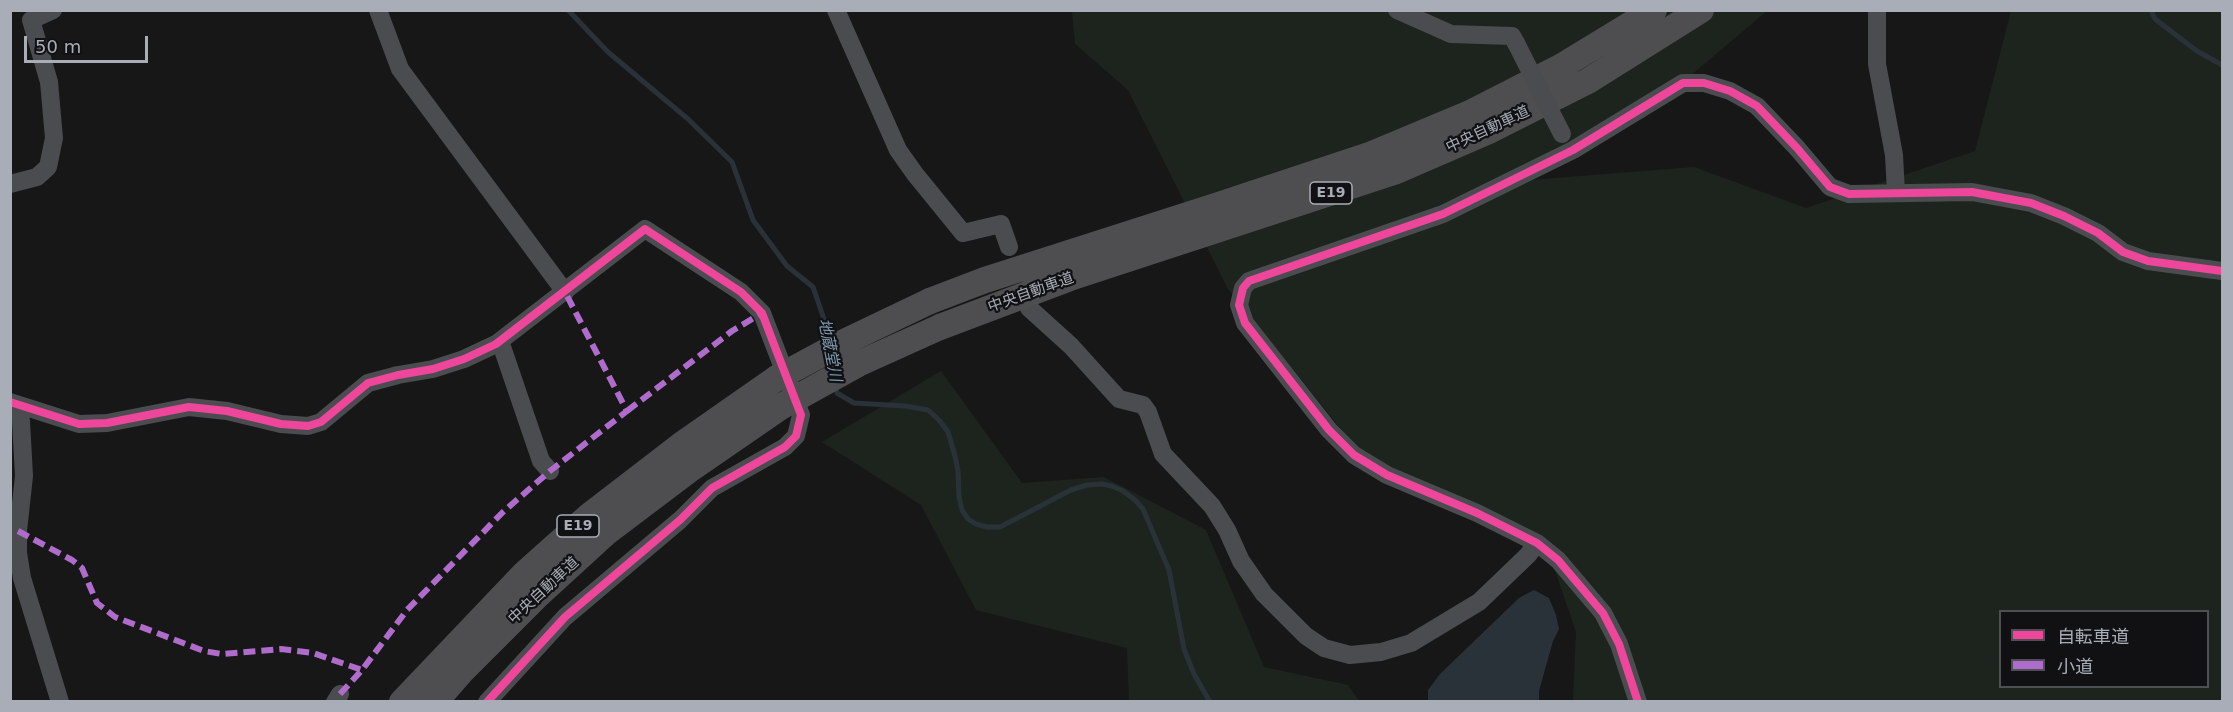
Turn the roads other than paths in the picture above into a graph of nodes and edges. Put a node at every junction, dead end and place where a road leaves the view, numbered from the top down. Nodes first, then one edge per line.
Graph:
1 (53, 10) edge
2 (378, 10) edge
3 (836, 10) edge
4 (1397, 10) edge
5 (1654, 10) edge
6 (1701, 10) edge
7 (1877, 10) edge
8 (1573, 150) junction
9 (10, 184) edge
10 (1896, 193) junction
11 (1009, 247) dead end
12 (2223, 271) edge
13 (565, 292) junction
14 (1029, 308) dead end
15 (500, 341) junction
16 (13, 403) edge
17 (550, 471) dead end
18 (1537, 543) junction
19 (60, 702) edge
20 (402, 702) edge
21 (435, 702) edge
22 (487, 702) edge
23 (1638, 702) edge

1 - 9 street
2 - 13 street
3 - 11 street
4 - 8 street, bridge
5 - 20 highway, 中央自動車道 / E19, bridge
6 - 21 highway, 中央自動車道 / E19, bridge
7 - 10 street
8 - 10 street
8 - 18 street
10 - 12 street
13 - 15 street
13 - 22 street
14 - 18 street
15 - 16 street
15 - 17 street
16 - 19 street
18 - 23 street

